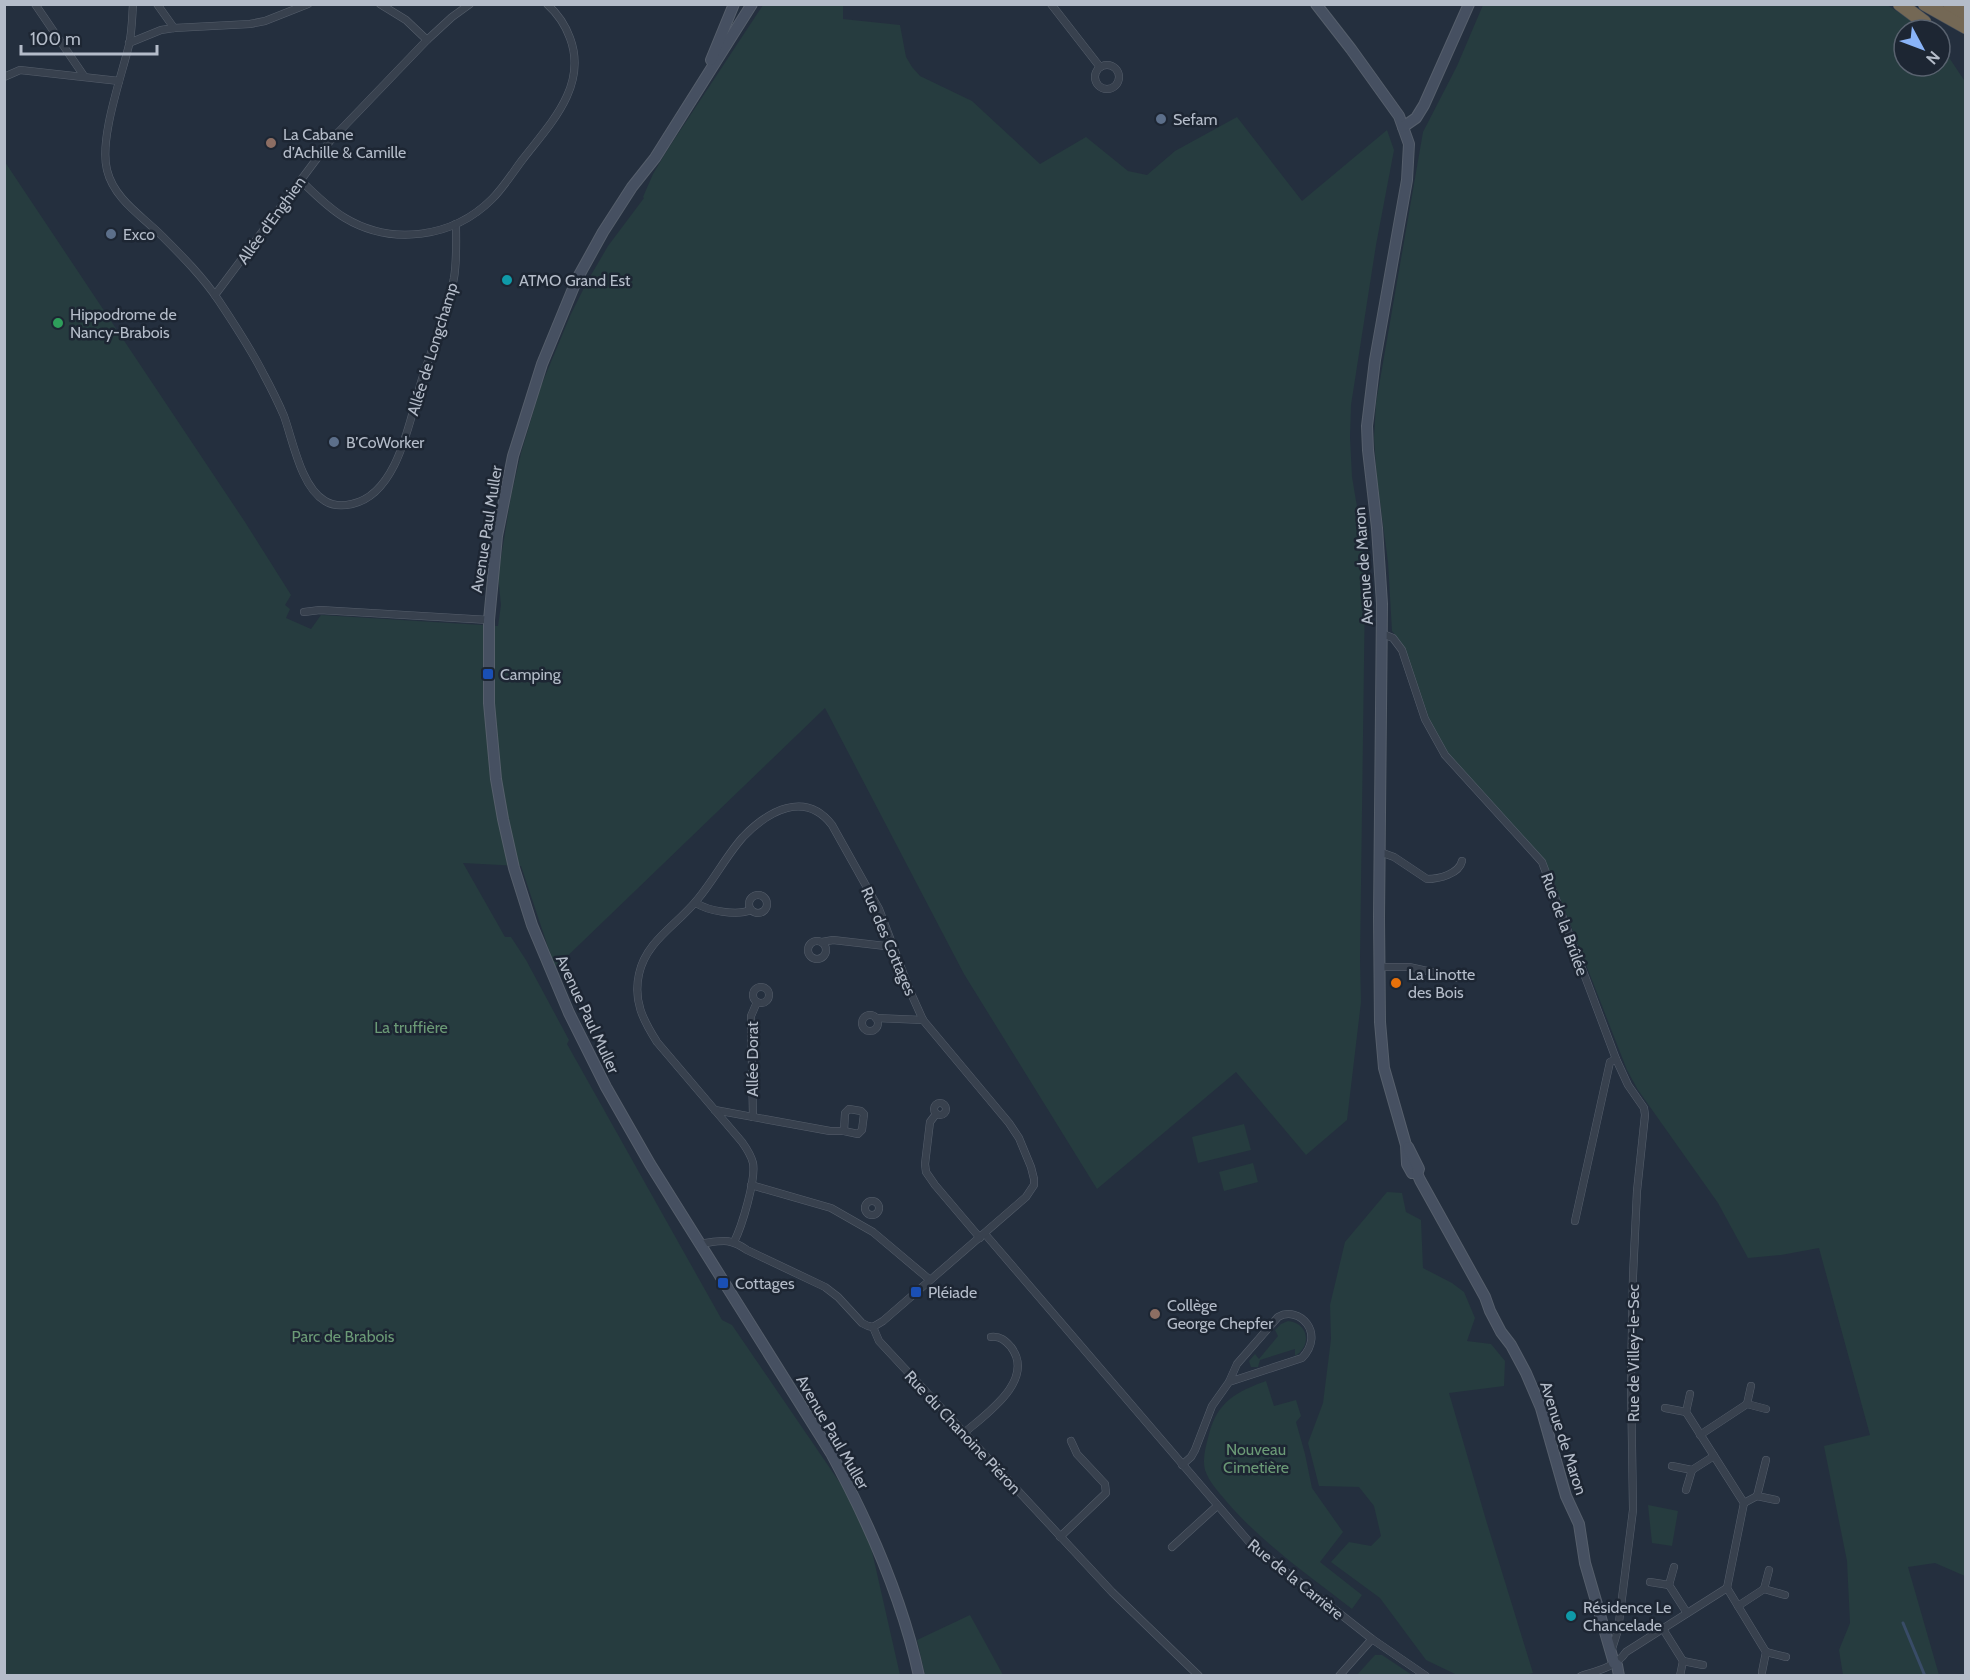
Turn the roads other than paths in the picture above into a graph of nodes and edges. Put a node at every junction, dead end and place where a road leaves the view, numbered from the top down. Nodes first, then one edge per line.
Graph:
1 (35, 4) edge
2 (133, 4) edge
3 (157, 4) edge
4 (308, 4) edge
5 (380, 4) edge
6 (470, 4) edge
7 (547, 4) edge
8 (734, 4) edge
9 (752, 4) edge
10 (1051, 4) edge
11 (1316, 4) edge
12 (1469, 4) edge
13 (1900, 4) edge
14 (1925, 4) edge
15 (1950, 4) edge
16 (1965, 13) edge
17 (1919, 18) edge
18 (1965, 27) edge
19 (174, 28) junction
20 (427, 40) junction
21 (129, 43) junction
22 (1100, 67) dead end
23 (84, 76) junction
24 (4, 77) edge
25 (119, 81) junction
26 (699, 91) junction
27 (1403, 127) junction
28 (300, 180) junction
29 (456, 224) junction
30 (215, 295) junction
31 (304, 612) dead end
32 (489, 620) junction
33 (1383, 634) junction
34 (1380, 852) junction
35 (1462, 861) dead end
36 (696, 903) junction
37 (751, 910) dead end
38 (822, 942) dead end
39 (894, 947) junction
40 (1378, 967) junction
41 (1459, 978) dead end
42 (757, 1002) dead end
43 (876, 1018) dead end
44 (923, 1020) junction
45 (1616, 1059) junction
46 (716, 1110) junction
47 (936, 1114) dead end
48 (753, 1117) junction
49 (844, 1131) dead end
50 (752, 1185) junction
51 (871, 1214) dead end
52 (1575, 1221) dead end
53 (866, 1228) junction
54 (982, 1236) junction
55 (734, 1242) junction
56 (699, 1244) junction
57 (930, 1280) junction
58 (873, 1327) junction
59 (991, 1337) dead end
60 (1229, 1382) junction
61 (1751, 1386) dead end
62 (1690, 1394) dead end
63 (1747, 1404) junction
64 (1665, 1407) dead end
65 (1766, 1409) dead end
66 (1686, 1412) junction
67 (964, 1433) junction
68 (1700, 1435) junction
69 (1071, 1441) dead end
70 (1714, 1456) junction
71 (1766, 1460) dead end
72 (1182, 1465) junction
73 (1672, 1466) dead end
74 (1692, 1470) junction
75 (1686, 1490) dead end
76 (1757, 1496) junction
77 (1776, 1500) dead end
78 (1744, 1503) junction
79 (1216, 1506) junction
80 (1060, 1537) junction
81 (1172, 1547) dead end
82 (1674, 1567) dead end
83 (1769, 1570) dead end
84 (1650, 1582) dead end
85 (1670, 1586) junction
86 (1727, 1588) junction
87 (1764, 1589) junction
88 (1785, 1595) dead end
89 (1738, 1606) junction
90 (1687, 1613) junction
91 (1664, 1629) junction
92 (1372, 1639) junction
93 (1626, 1652) junction
94 (1767, 1652) junction
95 (1786, 1657) dead end
96 (1612, 1658) junction
97 (1683, 1660) junction
98 (1703, 1665) dead end
99 (1762, 1672) dead end
100 (919, 1676) edge
101 (1199, 1676) edge
102 (1339, 1676) edge
103 (1426, 1676) edge
104 (1581, 1676) edge
105 (1617, 1676) edge
106 (1680, 1676) edge

1 - 23 street
2 - 21 street, Allée de Longchamp
3 - 19 street
4 - 19 street
5 - 20 street
6 - 20 street, Allée d'Enghien
7 - 29 street
8 - 26 street
9 - 26 street, Avenue Paul Muller
10 - 22 street
11 - 27 street, Avenue de Maron
12 - 27 street
13 - 17 highway
14 - 18 highway
15 - 16 highway
19 - 21 street
20 - 28 street, Allée d'Enghien
21 - 25 street, Allée de Longchamp
23 - 24 street
23 - 25 street
25 - 30 street, Allée de Longchamp
26 - 32 street, Avenue Paul Muller
27 - 33 street, Avenue de Maron
28 - 29 street
28 - 30 street, Allée d'Enghien
29 - 30 street, Allée de Longchamp
31 - 32 street
32 - 56 street, Avenue Paul Muller
33 - 34 street, Avenue de Maron
33 - 45 street, Rue de la Brûlée
34 - 35 street
34 - 40 street, Avenue de Maron
36 - 37 street
36 - 39 street, Rue des Cottages
36 - 46 street, Rue des Cottages
38 - 39 street
39 - 44 street, Rue des Cottages
40 - 41 street
40 - 96 street, Avenue de Maron
42 - 48 street, Allée Dorat
43 - 44 street
44 - 54 street, Rue des Cottages
45 - 52 street
45 - 96 street, Rue de Villey-le-Sec
46 - 48 street
46 - 50 street, Rue des Cottages
47 - 54 street, Rue de la Carrière
48 - 49 street
50 - 53 street
50 - 55 street, Rue des Cottages
51 - 53 street
53 - 57 street
54 - 57 street, Rue des Cottages
54 - 72 street, Rue de la Carrière
55 - 56 street
55 - 58 street, Rue du Chanoine Piéron
56 - 100 street, Avenue Paul Muller
57 - 58 street, Rue des Cottages
58 - 67 street, Rue du Chanoine Piéron
59 - 67 street
60 - 60 street
60 - 72 street
61 - 63 street
62 - 66 street
63 - 65 street
63 - 68 street
64 - 66 street
66 - 68 street
67 - 80 street, Rue du Chanoine Piéron
68 - 70 street
69 - 80 street
70 - 74 street
70 - 78 street
71 - 76 street
72 - 79 street, Rue de la Carrière
73 - 74 street
74 - 75 street
76 - 77 street
76 - 78 street
78 - 86 street
79 - 81 street
79 - 92 street, Rue de la Carrière
80 - 101 street, Rue du Chanoine Piéron
82 - 85 street
83 - 87 street
84 - 85 street
85 - 90 street
86 - 89 street
86 - 90 street
87 - 88 street
87 - 89 street
89 - 94 street
90 - 91 street
91 - 93 street
91 - 97 street
92 - 102 street
92 - 103 street, Rue de la Carrière
93 - 96 street
93 - 96 street
94 - 95 street
94 - 99 street
96 - 104 street
96 - 105 street, Avenue de Maron
97 - 98 street
97 - 106 street

